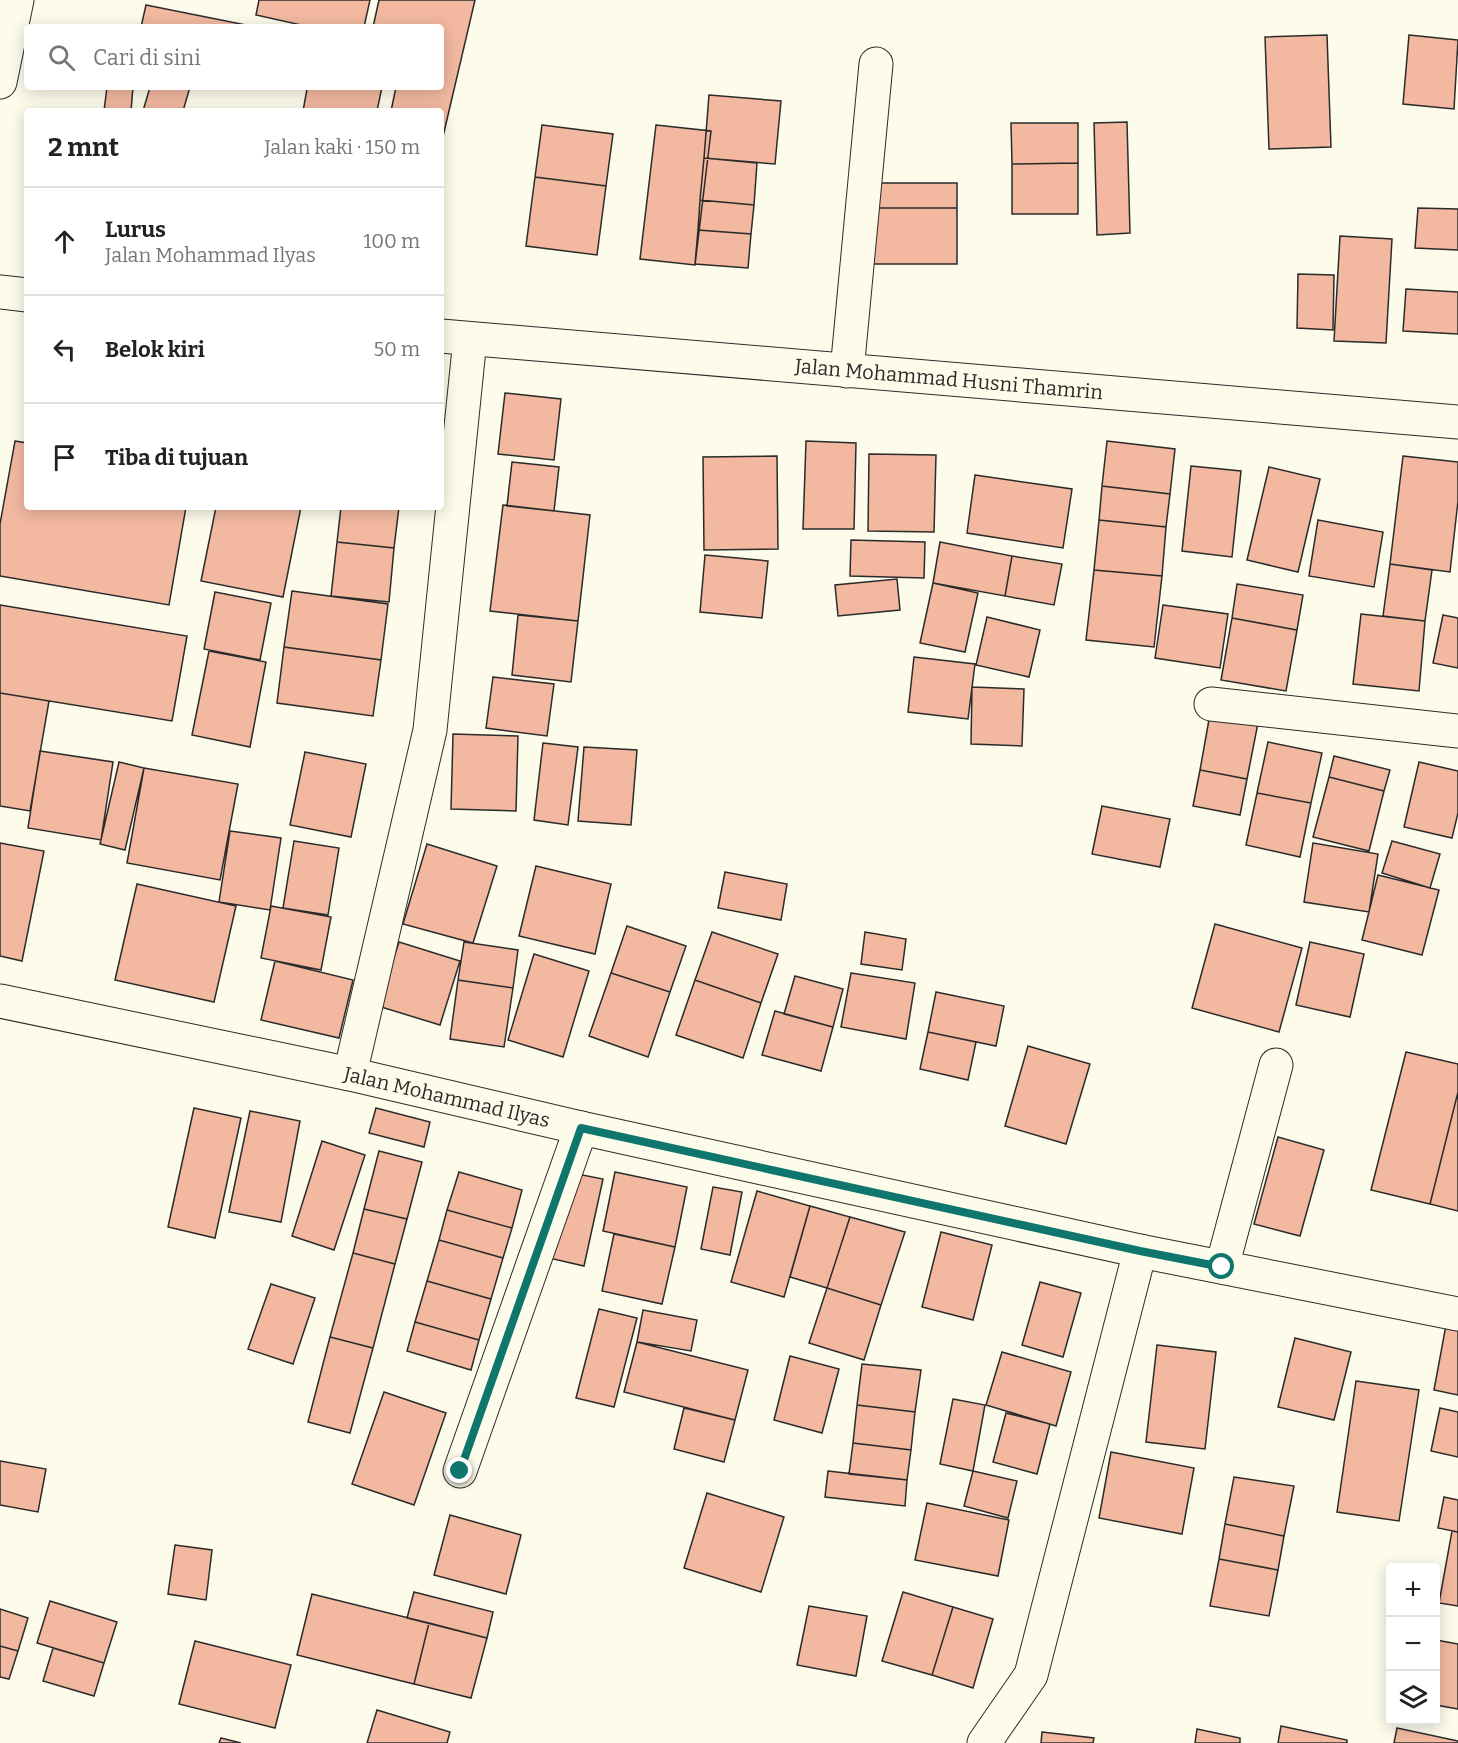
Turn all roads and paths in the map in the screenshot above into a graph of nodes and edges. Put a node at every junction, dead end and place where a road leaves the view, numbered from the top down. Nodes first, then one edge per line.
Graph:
1 (16, 0) edge
2 (876, 64) dead end
3 (0, 82) edge
4 (0, 292) edge
5 (24, 295) edge
6 (455, 338) edge
7 (847, 371) junction
8 (1458, 422) edge
9 (1211, 704) dead end
10 (1458, 731) edge
11 (0, 1001) edge
12 (1276, 1065) dead end
13 (350, 1074) junction
14 (581, 1128) junction
15 (1140, 1251) junction
16 (1222, 1267) junction
17 (1458, 1314) edge
18 (460, 1471) dead end
19 (984, 1743) edge

1 - 3 street
2 - 7 street
4 - 5 street
6 - 7 street, Jalan Mohammad Husni Thamrin
6 - 13 street
7 - 8 street, Jalan Mohammad Husni Thamrin
9 - 10 street
11 - 13 street, Jalan Mohammad Ilyas
12 - 16 street
13 - 14 street, Jalan Mohammad Ilyas
14 - 15 street, Jalan Mohammad Ilyas
14 - 18 street
15 - 16 street, Jalan Mohammad Ilyas
15 - 19 street
16 - 17 street, Jalan Mohammad Ilyas

